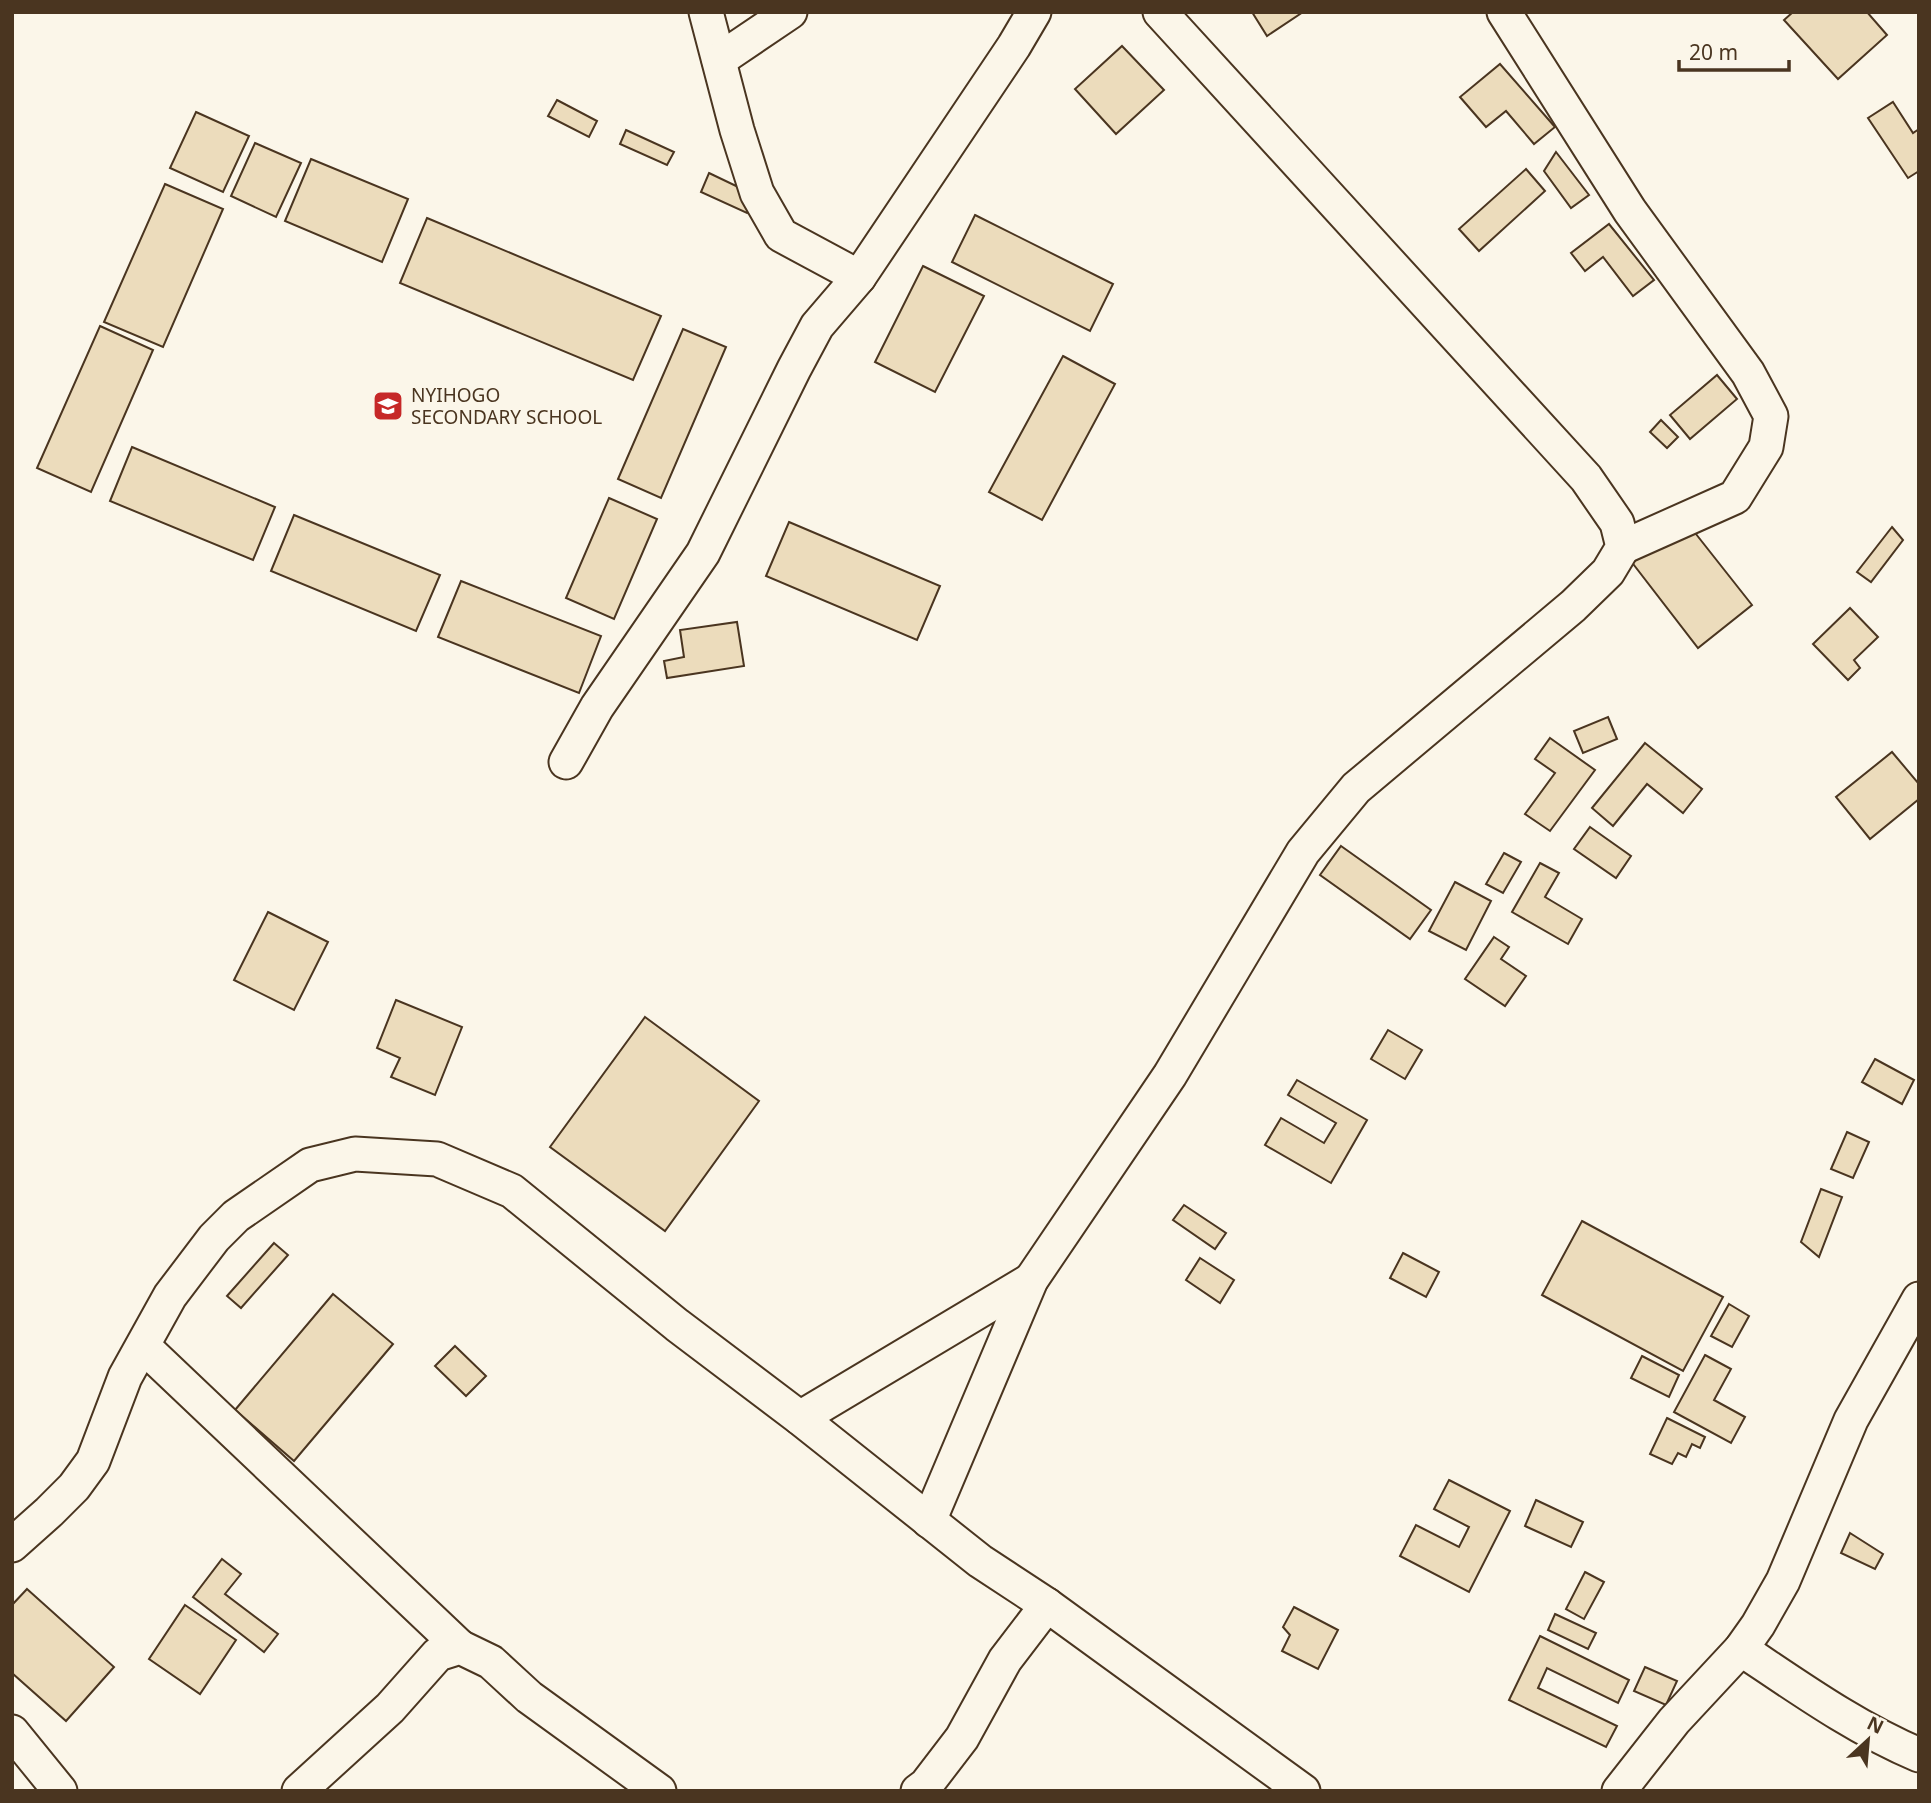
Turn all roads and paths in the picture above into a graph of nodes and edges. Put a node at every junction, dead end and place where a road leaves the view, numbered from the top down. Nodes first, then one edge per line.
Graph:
1 (706, 12) edge
2 (789, 12) edge
3 (1034, 12) edge
4 (1160, 12) edge
5 (1504, 12) edge
6 (719, 60) junction
7 (859, 277) junction
8 (1623, 547) junction
9 (566, 762) dead end
10 (1031, 1280) junction
11 (1919, 1299) edge
12 (143, 1346) junction
13 (800, 1418) junction
14 (929, 1521) junction
15 (12, 1545) edge
16 (1047, 1605) junction
17 (460, 1647) junction
18 (1741, 1649) junction
19 (12, 1732) edge
20 (1919, 1755) edge
21 (60, 1791) edge
22 (299, 1791) edge
23 (659, 1791) edge
24 (918, 1791) edge
25 (1303, 1791) edge
26 (1619, 1791) edge

1 - 6 street
2 - 6 street
3 - 7 street
4 - 8 street
5 - 8 street
6 - 7 street
7 - 9 street
8 - 10 street
10 - 13 street
10 - 14 street
11 - 18 street
12 - 13 street
12 - 15 street
12 - 17 street
13 - 14 street
14 - 16 street
16 - 24 street
16 - 25 street
17 - 22 street
17 - 23 street
18 - 20 street
18 - 26 street
19 - 21 street

